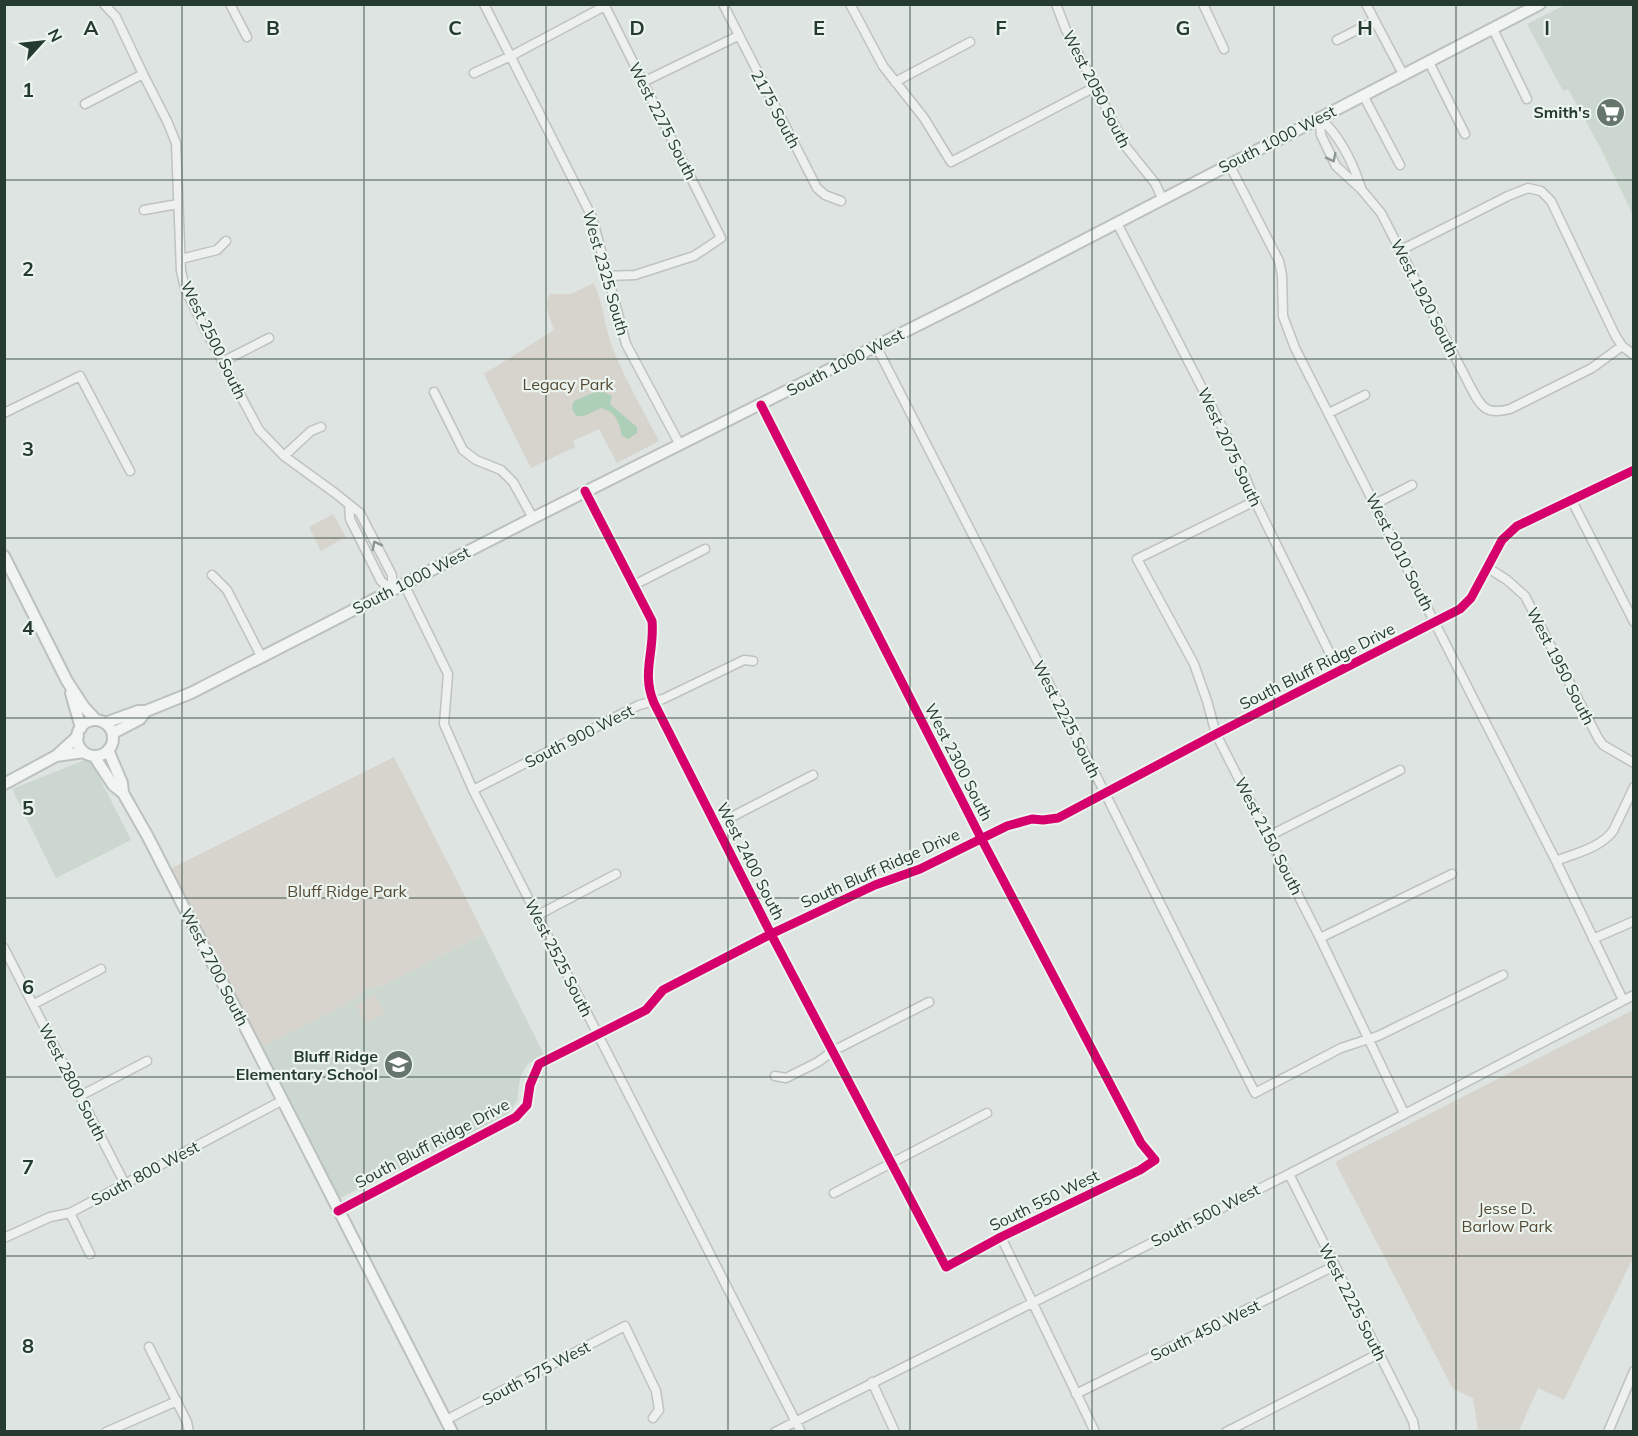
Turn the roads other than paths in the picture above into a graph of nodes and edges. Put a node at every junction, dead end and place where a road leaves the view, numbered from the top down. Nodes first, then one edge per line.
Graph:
1 (104, 4) edge
2 (230, 4) edge
3 (484, 4) edge
4 (723, 4) edge
5 (850, 4) edge
6 (1056, 4) edge
7 (1366, 4) edge
8 (1540, 4) edge
9 (604, 5) edge
10 (1205, 5) edge
11 (1375, 21) junction
12 (1493, 29) junction
13 (738, 36) junction
14 (247, 37) dead end
15 (1337, 40) dead end
16 (970, 42) dead end
17 (1224, 49) dead end
18 (511, 56) junction
19 (1429, 62) junction
20 (474, 73) dead end
21 (143, 74) junction
22 (1403, 74) junction
23 (644, 82) junction
24 (895, 82) junction
25 (1095, 87) junction
26 (1364, 94) junction
27 (1527, 99) dead end
28 (86, 104) dead end
29 (1319, 117) junction
30 (1464, 134) dead end
31 (1229, 164) junction
32 (1400, 165) dead end
33 (1361, 189) junction
34 (1163, 200) junction
35 (841, 201) dead end
36 (178, 204) junction
37 (144, 210) dead end
38 (1117, 223) junction
39 (226, 241) dead end
40 (1401, 250) junction
41 (181, 259) junction
42 (607, 276) junction
43 (269, 338) dead end
44 (876, 346) junction
45 (1622, 346) junction
46 (1634, 355) edge
47 (222, 362) junction
48 (434, 392) dead end
49 (1365, 395) dead end
50 (761, 405) junction
51 (4, 413) edge
52 (1329, 413) junction
53 (321, 427) dead end
54 (680, 445) junction
55 (284, 456) junction
56 (1634, 470) edge
57 (130, 471) dead end
58 (1412, 485) dead end
59 (585, 491) junction
60 (1571, 499) junction
61 (1255, 501) junction
62 (1375, 504) junction
63 (532, 518) junction
64 (705, 549) dead end
65 (4, 556) edge
66 (1488, 568) junction
67 (212, 575) dead end
68 (404, 584) junction
69 (634, 585) junction
70 (392, 590) junction
71 (1435, 622) junction
72 (1634, 622) edge
73 (261, 657) junction
74 (753, 661) dead end
75 (1340, 672) junction
76 (67, 681) junction
77 (654, 703) junction
78 (146, 711) junction
79 (101, 722) junction
80 (79, 732) junction
81 (112, 733) junction
82 (1216, 734) junction
83 (108, 750) junction
84 (89, 754) junction
85 (56, 756) junction
86 (1634, 763) edge
87 (1401, 770) dead end
88 (813, 775) dead end
89 (4, 784) edge
90 (1634, 787) edge
91 (473, 790) junction
92 (123, 793) junction
93 (1105, 793) junction
94 (716, 825) junction
95 (1269, 836) junction
96 (981, 838) junction
97 (1556, 861) junction
98 (616, 874) dead end
99 (1452, 874) dead end
100 (538, 915) junction
101 (1634, 921) edge
102 (771, 934) junction
103 (1320, 938) junction
104 (1593, 939) junction
105 (4, 948) edge
106 (101, 969) dead end
107 (1503, 975) dead end
108 (1634, 995) edge
109 (1623, 1000) junction
110 (929, 1002) dead end
111 (34, 1004) junction
112 (598, 1034) junction
113 (1370, 1039) junction
114 (833, 1050) junction
115 (147, 1061) dead end
116 (775, 1076) dead end
117 (80, 1096) junction
118 (283, 1100) junction
119 (987, 1113) dead end
120 (1404, 1113) junction
121 (1155, 1160) joint
122 (891, 1163) junction
123 (1289, 1174) junction
124 (125, 1184) junction
125 (834, 1193) dead end
126 (338, 1211) junction
127 (70, 1213) junction
128 (1001, 1237) junction
129 (4, 1238) edge
130 (90, 1254) dead end
131 (1334, 1266) junction
132 (946, 1267) joint
133 (1032, 1302) junction
134 (149, 1347) dead end
135 (1378, 1354) junction
136 (1633, 1375) edge
137 (872, 1382) junction
138 (1076, 1394) junction
139 (177, 1401) junction
140 (653, 1418) dead end
141 (447, 1420) junction
142 (796, 1420) junction
143 (106, 1431) edge
144 (189, 1431) edge
145 (452, 1431) edge
146 (775, 1431) edge
147 (801, 1431) edge
148 (895, 1431) edge
149 (1095, 1431) edge
150 (1226, 1431) edge
151 (1414, 1431) edge
152 (1608, 1431) edge

1 - 21 street, West 2500 South
2 - 14 street
3 - 18 street, West 2325 South
4 - 13 street, 2175 South
5 - 24 street
6 - 25 street, West 2050 South
7 - 11 street
8 - 12 main road, South 1000 West
9 - 18 street
9 - 23 street, West 2275 South
10 - 17 street
11 - 15 street
11 - 22 street
12 - 19 main road, South 1000 West
12 - 27 street
13 - 23 street
13 - 35 street, 2175 South
16 - 24 street
18 - 20 street
18 - 42 street, West 2325 South
19 - 22 main road, South 1000 West
19 - 30 street
21 - 28 street
21 - 36 street, West 2500 South
22 - 26 main road, South 1000 West
23 - 42 street, West 2275 South
24 - 25 street
25 - 34 street, West 2050 South
26 - 29 main road, South 1000 West
26 - 32 street
29 - 31 main road, South 1000 West
29 - 33 street, West 1920 South
29 -> 33 street, West 1920 South
31 - 34 main road, South 1000 West
31 - 52 street, West 2010 South
33 - 40 street, West 1920 South
34 - 38 main road, South 1000 West
36 - 37 street
36 - 41 street, West 2500 South
38 - 44 main road, South 1000 West
38 - 61 street, West 2075 South
39 - 41 street
40 - 45 street
40 - 45 street, West 1920 South
41 - 47 street, West 2500 South
42 - 54 street, West 2325 South
43 - 47 street
44 - 50 main road, South 1000 West
44 - 93 street, West 2225 South
45 - 46 street
47 - 55 street, West 2500 South
48 - 63 street
49 - 52 street
50 - 54 main road, South 1000 West
50 - 96 street, West 2300 South
51 - 57 street
52 - 62 street, West 2010 South
53 - 55 street
54 - 59 main road, South 1000 West
55 - 70 street, West 2500 South
56 - 60 street, South Bluff Ridge Drive
58 - 62 street
59 - 63 main road, South 1000 West
59 - 69 street, West 2400 South
60 - 66 street, South Bluff Ridge Drive
60 - 72 street
61 - 75 street, West 2075 South
61 - 82 street, West 2150 South
62 - 71 street, West 2010 South
63 - 68 main road, South 1000 West
64 - 69 street
65 - 76 main road
66 - 71 street, South Bluff Ridge Drive
66 - 86 street, West 1950 South
67 - 73 street
68 - 70 main road, South 1000 West
68 - 91 street, West 2525 South
69 - 77 street, West 2400 South
70 - 73 main road, South 1000 West
71 - 75 street, South Bluff Ridge Drive
71 - 97 street, West 2010 South
73 - 78 main road, South 1000 West
74 - 77 street, South 900 West
75 - 82 street, South Bluff Ridge Drive
76 - 79 main road
76 - 80 main road
77 - 91 street, South 900 West
77 - 94 street, West 2400 South
78 - 79 main road, South 1000 West
78 - 81 main road, South 1000 West
79 - 80 main road
79 - 81 main road
80 - 84 main road
80 - 85 main road
81 - 83 main road
82 - 93 street, South Bluff Ridge Drive
82 - 95 street, West 2150 South
83 - 84 main road
83 - 92 main road, West 2700 South
84 - 85 main road
84 - 92 main road, West 2700 South
85 - 89 main road
87 - 95 street
88 - 94 street
90 - 97 street
91 - 100 street, West 2525 South
92 - 118 main road, West 2700 South
93 - 96 street, South Bluff Ridge Drive
93 - 113 street, West 2225 South
94 - 102 street, West 2400 South
95 - 103 street, West 2150 South
96 - 102 street, South Bluff Ridge Drive
96 - 121 street, West 2300 South
97 - 104 street, West 2010 South
98 - 100 street
99 - 103 street
100 - 112 street, West 2525 South
101 - 104 street
102 - 112 street, South Bluff Ridge Drive
102 - 114 street, West 2400 South
103 - 113 street, West 2150 South
104 - 109 street, West 2010 South
105 - 111 street, West 2800 South
106 - 111 street
107 - 113 street
108 - 109 street, South 500 West
109 - 120 street, South 500 West
110 - 114 street
111 - 117 street, West 2800 South
112 - 126 street, South Bluff Ridge Drive
112 - 142 street, West 2525 South
113 - 120 street, West 2150 South
114 - 116 street
114 - 122 street, West 2400 South
115 - 117 street
117 - 124 street, West 2800 South
118 - 124 street, South 800 West
118 - 126 main road, West 2700 South
119 - 122 street
120 - 123 street, South 500 West
121 - 128 street, South 550 West
122 - 125 street
122 - 132 street, West 2400 South
123 - 131 street, West 2225 South
123 - 133 street, South 500 West
124 - 127 street, South 800 West
126 - 141 main road, West 2700 South
127 - 129 street, South 800 West
127 - 130 street
128 - 132 street, South 550 West
128 - 133 street
131 - 135 street, West 2225 South
131 - 138 street, South 450 West
133 - 137 street, South 500 West
133 - 138 street
134 - 139 street
135 - 150 street
135 - 151 street, West 2225 South
136 - 152 street
137 - 142 street, South 500 West
137 - 148 street
138 - 149 street
139 - 143 street
139 - 144 street
140 - 141 street, South 575 West
141 - 145 main road, West 2700 South
142 - 146 street, South 500 West
142 - 147 street

